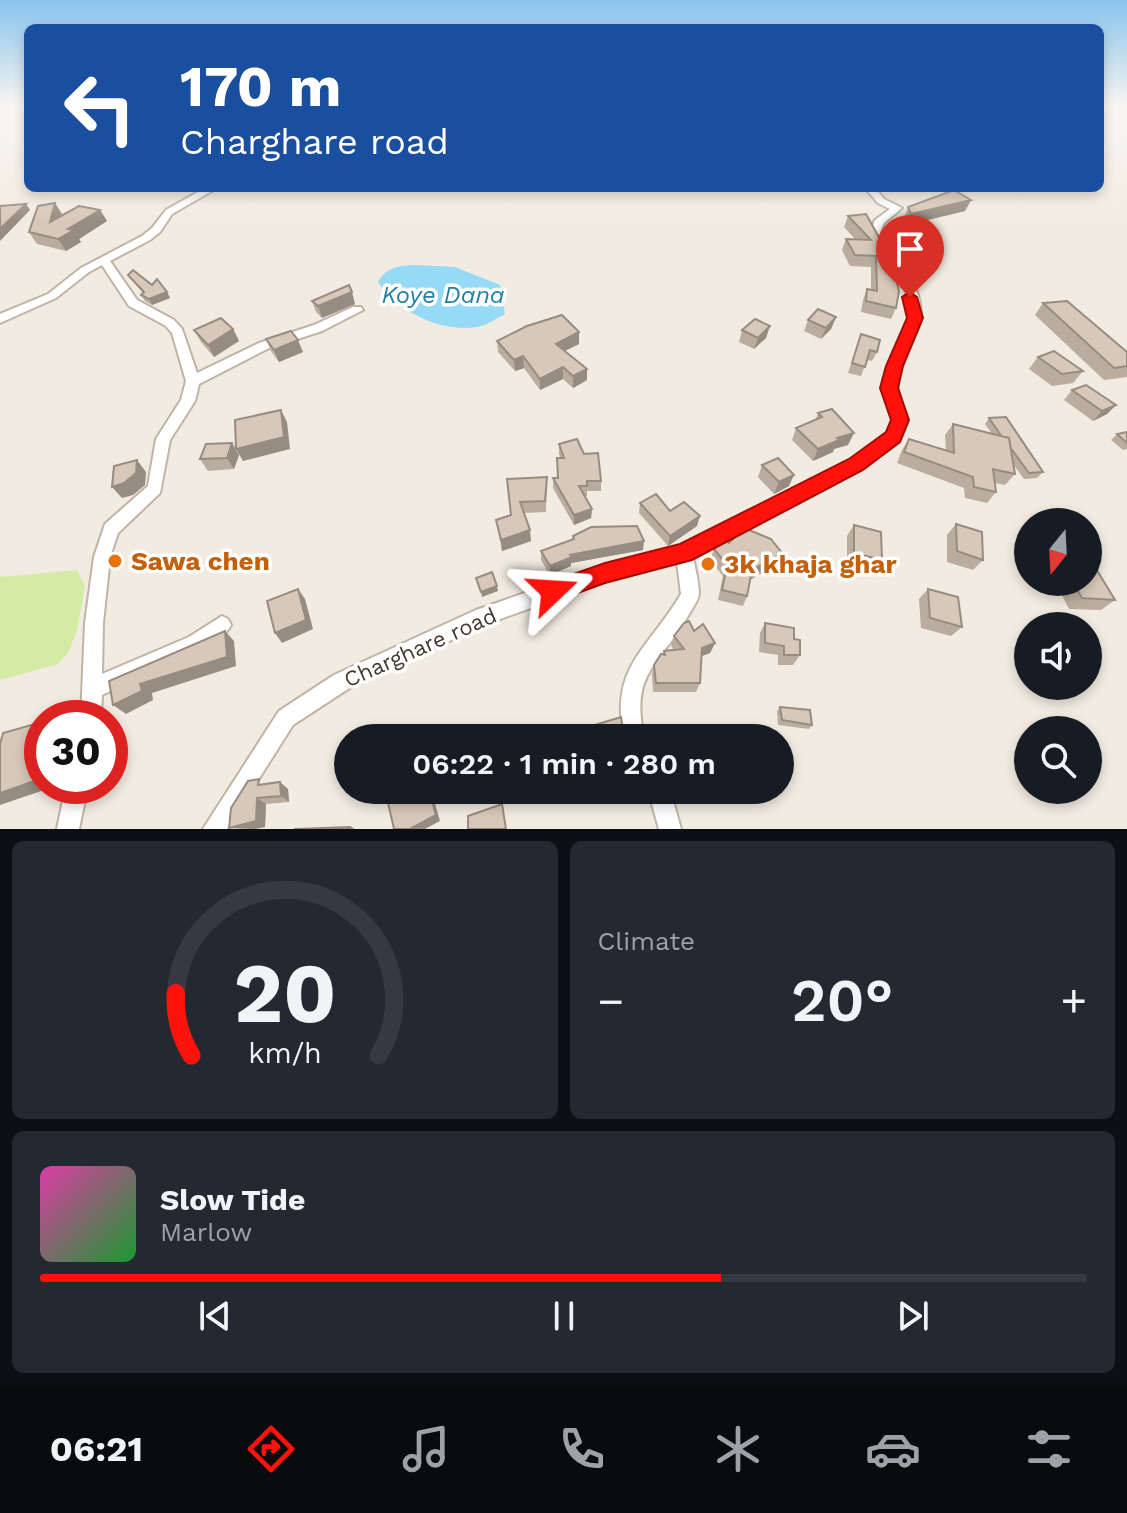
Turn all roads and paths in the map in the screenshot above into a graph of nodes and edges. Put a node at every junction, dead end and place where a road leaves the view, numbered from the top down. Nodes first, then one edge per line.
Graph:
1 (205, 192) edge
2 (873, 192) edge
3 (104, 260) junction
4 (357, 310) dead end
5 (0, 319) edge
6 (193, 381) junction
7 (684, 553) junction
8 (222, 625) dead end
9 (94, 688) junction
10 (93, 700) edge
11 (629, 724) edge
12 (73, 804) edge
13 (663, 804) edge
14 (68, 829) edge
15 (214, 829) edge
16 (670, 829) edge

1 - 3 street
2 - 7 street, Charghare road
3 - 5 street
3 - 6 street
4 - 6 street
6 - 9 street
7 - 11 street
7 - 15 street, Charghare road
8 - 9 street
9 - 10 street
12 - 14 street
13 - 16 street

